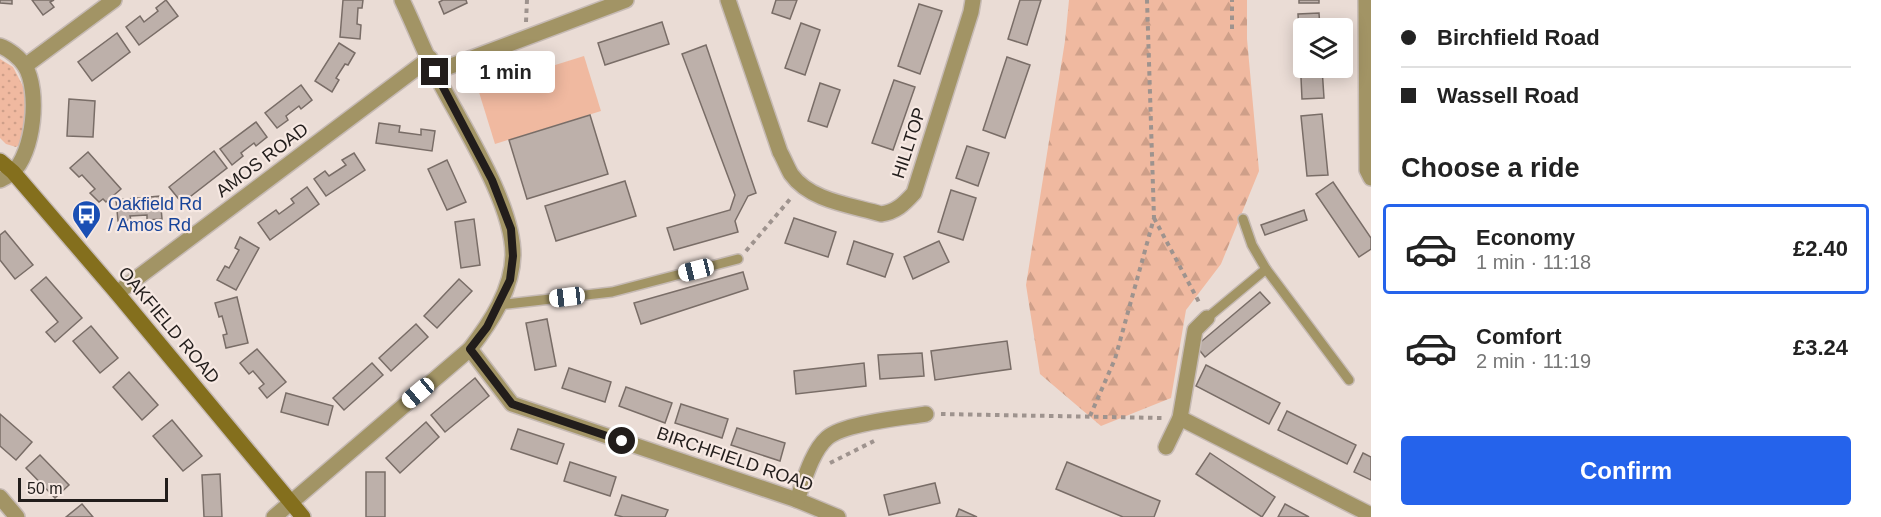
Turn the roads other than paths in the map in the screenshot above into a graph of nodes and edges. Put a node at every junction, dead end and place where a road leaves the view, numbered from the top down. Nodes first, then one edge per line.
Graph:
1 (114, 0) edge
2 (402, 0) edge
3 (626, 0) edge
4 (728, 0) edge
5 (973, 0) edge
6 (1366, 0) edge
7 (0, 46) edge
8 (432, 65) junction
9 (25, 66) junction
10 (0, 160) edge
11 (7, 176) edge
12 (1371, 178) edge
13 (1244, 219) dead end
14 (738, 259) road end
15 (1266, 269) junction
16 (117, 293) junction
17 (498, 305) junction
18 (1207, 318) joint
19 (470, 349) junction
20 (1349, 380) dead end
21 (926, 414) road end
22 (1180, 418) junction
23 (1166, 447) dead end
24 (0, 497) edge
25 (797, 500) junction
26 (291, 503) junction
27 (1371, 515) edge
28 (17, 517) edge
29 (274, 517) edge
30 (303, 517) edge
31 (838, 517) edge

1 - 9 street
2 - 8 street
3 - 8 street
4 - 5 street, HILLTOP
6 - 12 street
7 - 9 street
8 - 16 street, AMOS ROAD
8 - 17 street
9 - 11 street
10 - 11 street, OAKFIELD ROAD
11 - 16 street, OAKFIELD ROAD
13 - 15 lane
14 - 17 lane
15 - 18 lane
15 - 20 lane
16 - 26 street, OAKFIELD ROAD
17 - 19 street
18 - 22 street
19 - 25 street, BIRCHFIELD ROAD
19 - 26 street
21 - 25 street
22 - 23 street
22 - 27 street
24 - 28 street
25 - 31 street, BIRCHFIELD ROAD
26 - 29 street
26 - 30 street, OAKFIELD ROAD

